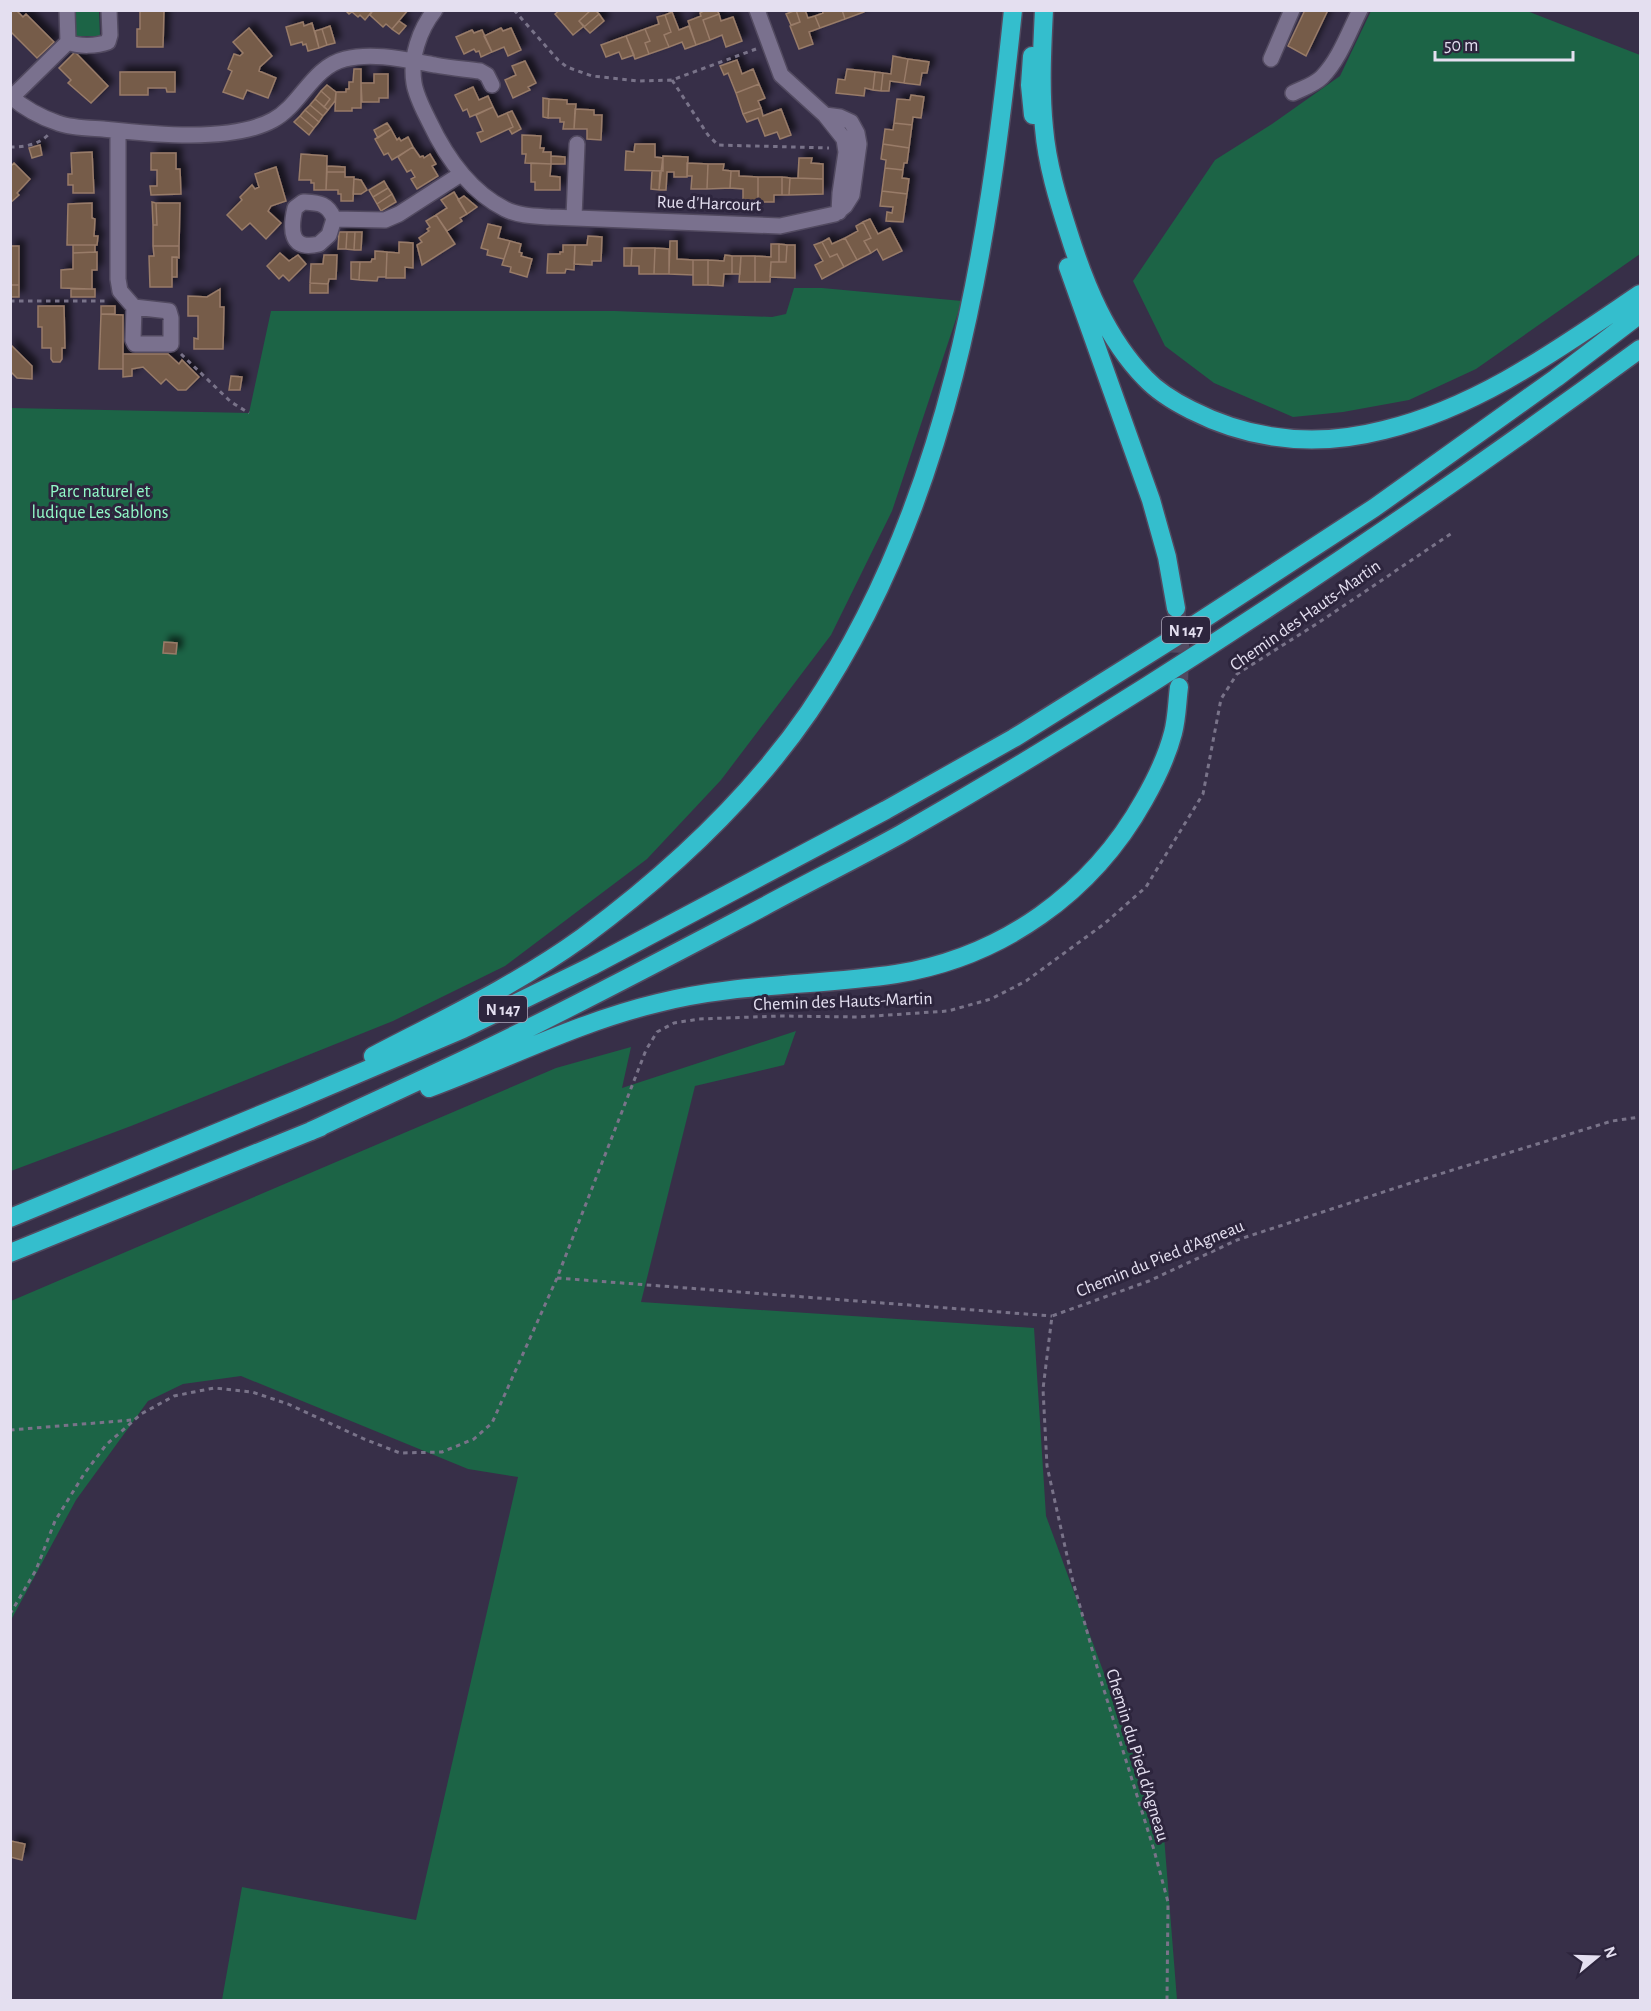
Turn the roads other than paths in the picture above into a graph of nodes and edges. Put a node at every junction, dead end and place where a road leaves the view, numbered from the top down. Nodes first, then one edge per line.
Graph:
1 (67, 10) edge
2 (109, 10) edge
3 (757, 10) edge
4 (1013, 10) edge
5 (1034, 10) edge
6 (1044, 10) edge
7 (1292, 10) edge
8 (1360, 10) edge
9 (431, 12) edge
10 (68, 42) junction
11 (1271, 59) dead end
12 (413, 61) junction
13 (492, 85) dead end
14 (1293, 93) dead end
15 (11, 98) edge
16 (825, 115) junction
17 (118, 131) junction
18 (577, 144) dead end
19 (462, 174) junction
20 (839, 212) junction
21 (574, 217) junction
22 (334, 219) dead end
23 (1641, 294) edge
24 (129, 302) junction
25 (1641, 314) edge
26 (1641, 349) edge
27 (1176, 608) tunnel mouth
28 (1179, 687) tunnel mouth
29 (296, 1100) junction
30 (311, 1131) junction
31 (10, 1218) edge
32 (10, 1253) edge

1 - 10 street
2 - 10 street
3 - 16 street
4 - 29 highway
5 - 27 highway
6 - 23 highway
7 - 11 street
8 - 14 street
9 - 12 street, Rue d'Harcourt
10 - 15 street
12 - 13 street
12 - 17 street
12 - 19 street, Rue d'Harcourt
15 - 17 street
16 - 20 street
16 - 20 street
17 - 24 street
18 - 21 street
19 - 21 street, Rue d'Harcourt
19 - 22 street
20 - 21 street, Rue d'Harcourt
24 - 24 street
25 - 29 highway, N 147
26 - 30 highway, N 147
28 - 30 highway
29 - 31 highway, N 147
30 - 32 highway, N 147

